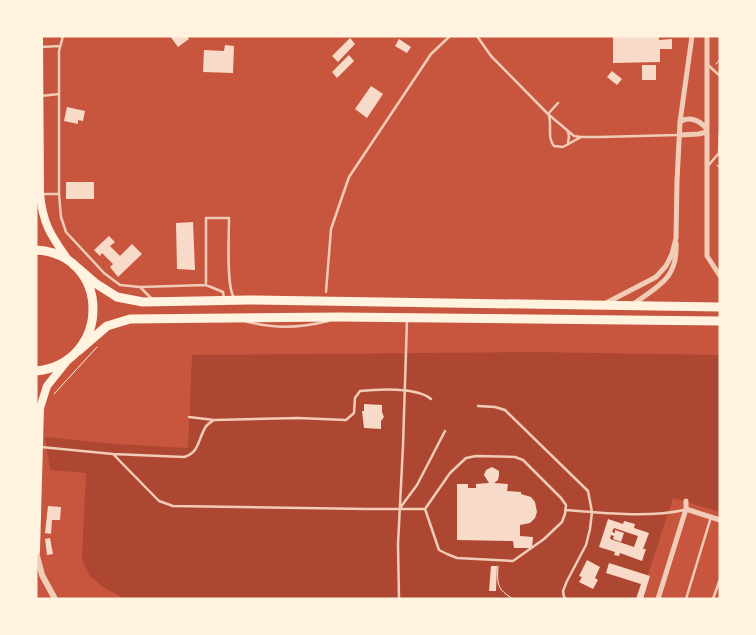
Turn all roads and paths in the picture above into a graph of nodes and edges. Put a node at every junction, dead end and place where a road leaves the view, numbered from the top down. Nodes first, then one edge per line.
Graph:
1 (39, 36) edge
2 (63, 36) edge
3 (450, 36) edge
4 (477, 36) edge
5 (692, 36) edge
6 (707, 36) edge
7 (60, 46) junction
8 (39, 47) junction
9 (720, 59) edge
10 (707, 64) junction
11 (712, 68) junction
12 (720, 76) edge
13 (59, 94) junction
14 (40, 96) junction
15 (558, 103) dead end
16 (548, 114) junction
17 (680, 122) junction
18 (567, 130) junction
19 (706, 130) junction
20 (720, 130) edge
21 (679, 135) junction
22 (581, 138) junction
23 (563, 147) junction
24 (706, 168) junction
25 (40, 194) junction
26 (59, 194) junction
27 (676, 238) junction
28 (36, 250) edge
29 (70, 262) junction
30 (720, 276) edge
31 (206, 285) junction
32 (140, 287) junction
33 (326, 292) dead end
34 (249, 300) junction
35 (224, 301) junction
36 (155, 302) junction
37 (602, 305) junction
38 (631, 305) junction
39 (720, 307) edge
40 (407, 319) junction
41 (720, 321) edge
42 (98, 345) dead end
43 (78, 351) junction
44 (70, 358) junction
45 (36, 371) edge
46 (404, 391) junction
47 (50, 398) dead end
48 (431, 399) dead end
49 (478, 406) dead end
50 (189, 417) dead end
51 (214, 420) junction
52 (445, 431) dead end
53 (40, 447) junction
54 (113, 454) junction
55 (686, 501) dead end
56 (399, 509) junction
57 (425, 509) junction
58 (565, 510) junction
59 (686, 510) junction
60 (592, 512) junction
61 (711, 517) junction
62 (720, 520) edge
63 (36, 551) edge
64 (498, 561) junction
65 (720, 579) edge
66 (55, 599) edge
67 (399, 599) edge
68 (513, 599) edge
69 (566, 599) edge
70 (658, 599) edge
71 (686, 599) edge
72 (713, 599) edge

1 - 8 main road
2 - 7 lane
3 - 33 lane
4 - 16 lane
5 - 17 street
6 - 10 street
7 - 8 lane
7 - 13 lane
8 - 14 main road
9 - 11 path
10 - 11 lane
10 - 19 street
11 - 12 lane
13 - 14 lane
13 - 26 lane
14 - 25 main road
15 - 16 lane
16 - 18 lane
16 - 23 lane
17 - 19 street
17 - 21 street
18 - 22 lane
18 - 23 lane
19 - 21 street
19 - 24 street
20 - 24 lane
21 - 22 lane
21 - 27 street
22 - 23 lane
24 - 30 street
25 - 26 lane
25 - 29 main road
26 - 32 lane
27 - 37 street
27 - 38 street
28 - 29 highway
29 - 36 highway
29 - 43 highway
31 - 32 lane
31 - 34 lane
31 - 35 lane
32 - 36 lane
34 - 35 highway
34 - 37 highway
35 - 36 highway
37 - 38 highway
38 - 39 highway
40 - 41 highway
40 - 43 highway
40 - 46 lane
42 - 47 path
43 - 44 highway
44 - 45 highway
44 - 53 main road
46 - 48 lane
46 - 51 lane
46 - 56 lane
49 - 60 lane
50 - 51 lane
51 - 54 lane
52 - 56 lane
53 - 54 lane
53 - 63 main road
54 - 56 lane
55 - 59 street
56 - 57 lane
56 - 67 lane
57 - 58 lane
57 - 64 lane
58 - 60 lane
58 - 64 lane
59 - 60 lane
59 - 61 street
59 - 70 street
60 - 69 lane
61 - 62 street
61 - 71 lane
63 - 66 street
64 - 68 path
65 - 72 lane

